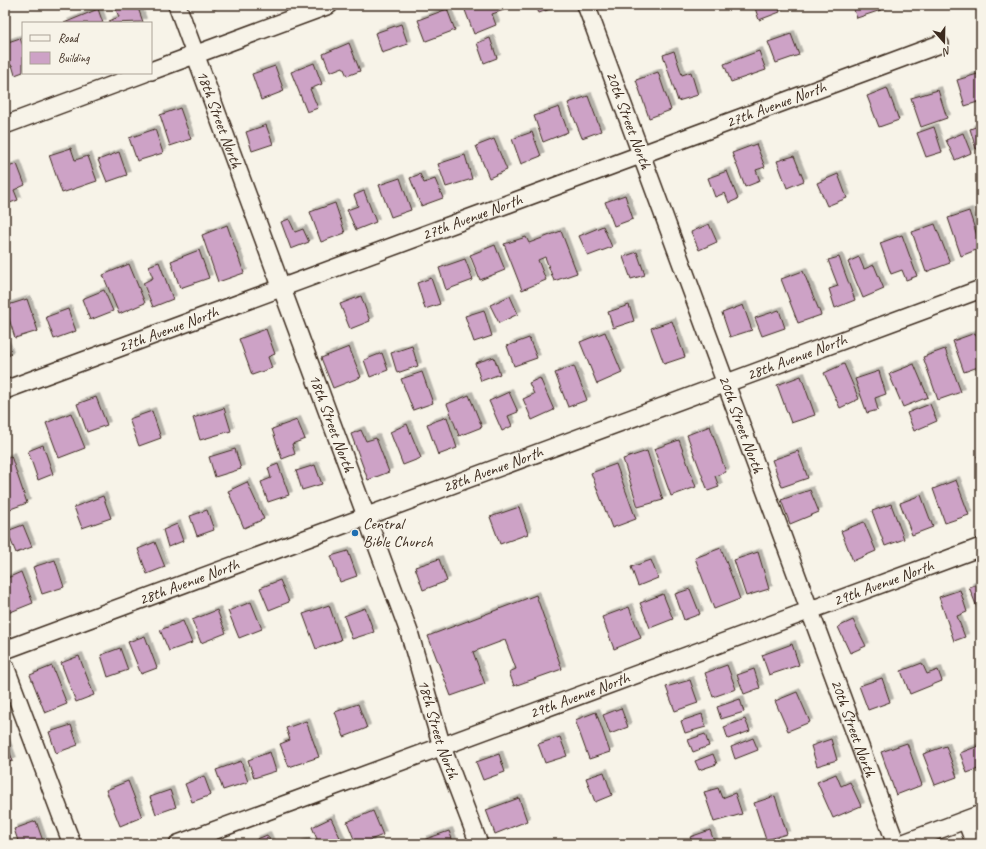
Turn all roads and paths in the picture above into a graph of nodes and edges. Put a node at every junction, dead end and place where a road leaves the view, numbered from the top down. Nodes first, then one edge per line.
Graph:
1 (177, 5) edge
2 (329, 5) edge
3 (586, 5) edge
4 (940, 44) dead end
5 (195, 55) junction
6 (152, 71) edge
7 (142, 74) edge
8 (5, 125) edge
9 (641, 155) junction
10 (282, 288) junction
11 (981, 289) edge
12 (726, 383) junction
13 (5, 390) edge
14 (366, 517) junction
15 (981, 547) edge
16 (810, 610) junction
17 (5, 650) edge
18 (5, 666) edge
19 (442, 747) junction
20 (974, 817) edge
21 (72, 844) edge
22 (178, 844) edge
23 (479, 844) edge
24 (896, 844) edge
25 (901, 844) edge
26 (975, 844) edge

1 - 5 street, 18th Street North
2 - 5 street
3 - 9 street, 20th Street North
4 - 9 street, 27th Avenue North
5 - 6 street
5 - 10 street, 18th Street North
7 - 8 street
9 - 10 street, 27th Avenue North
9 - 12 street, 20th Street North
10 - 13 street, 27th Avenue North
10 - 14 street, 18th Street North
11 - 12 street, 28th Avenue North
12 - 14 street, 28th Avenue North
12 - 16 street, 20th Street North
14 - 17 street, 28th Avenue North
14 - 19 street, 18th Street North
15 - 16 street, 29th Avenue North
16 - 19 street, 29th Avenue North
16 - 24 street, 20th Street North
18 - 21 street
19 - 22 street, 29th Avenue North
19 - 23 street, 18th Street North
20 - 25 street
20 - 26 street

